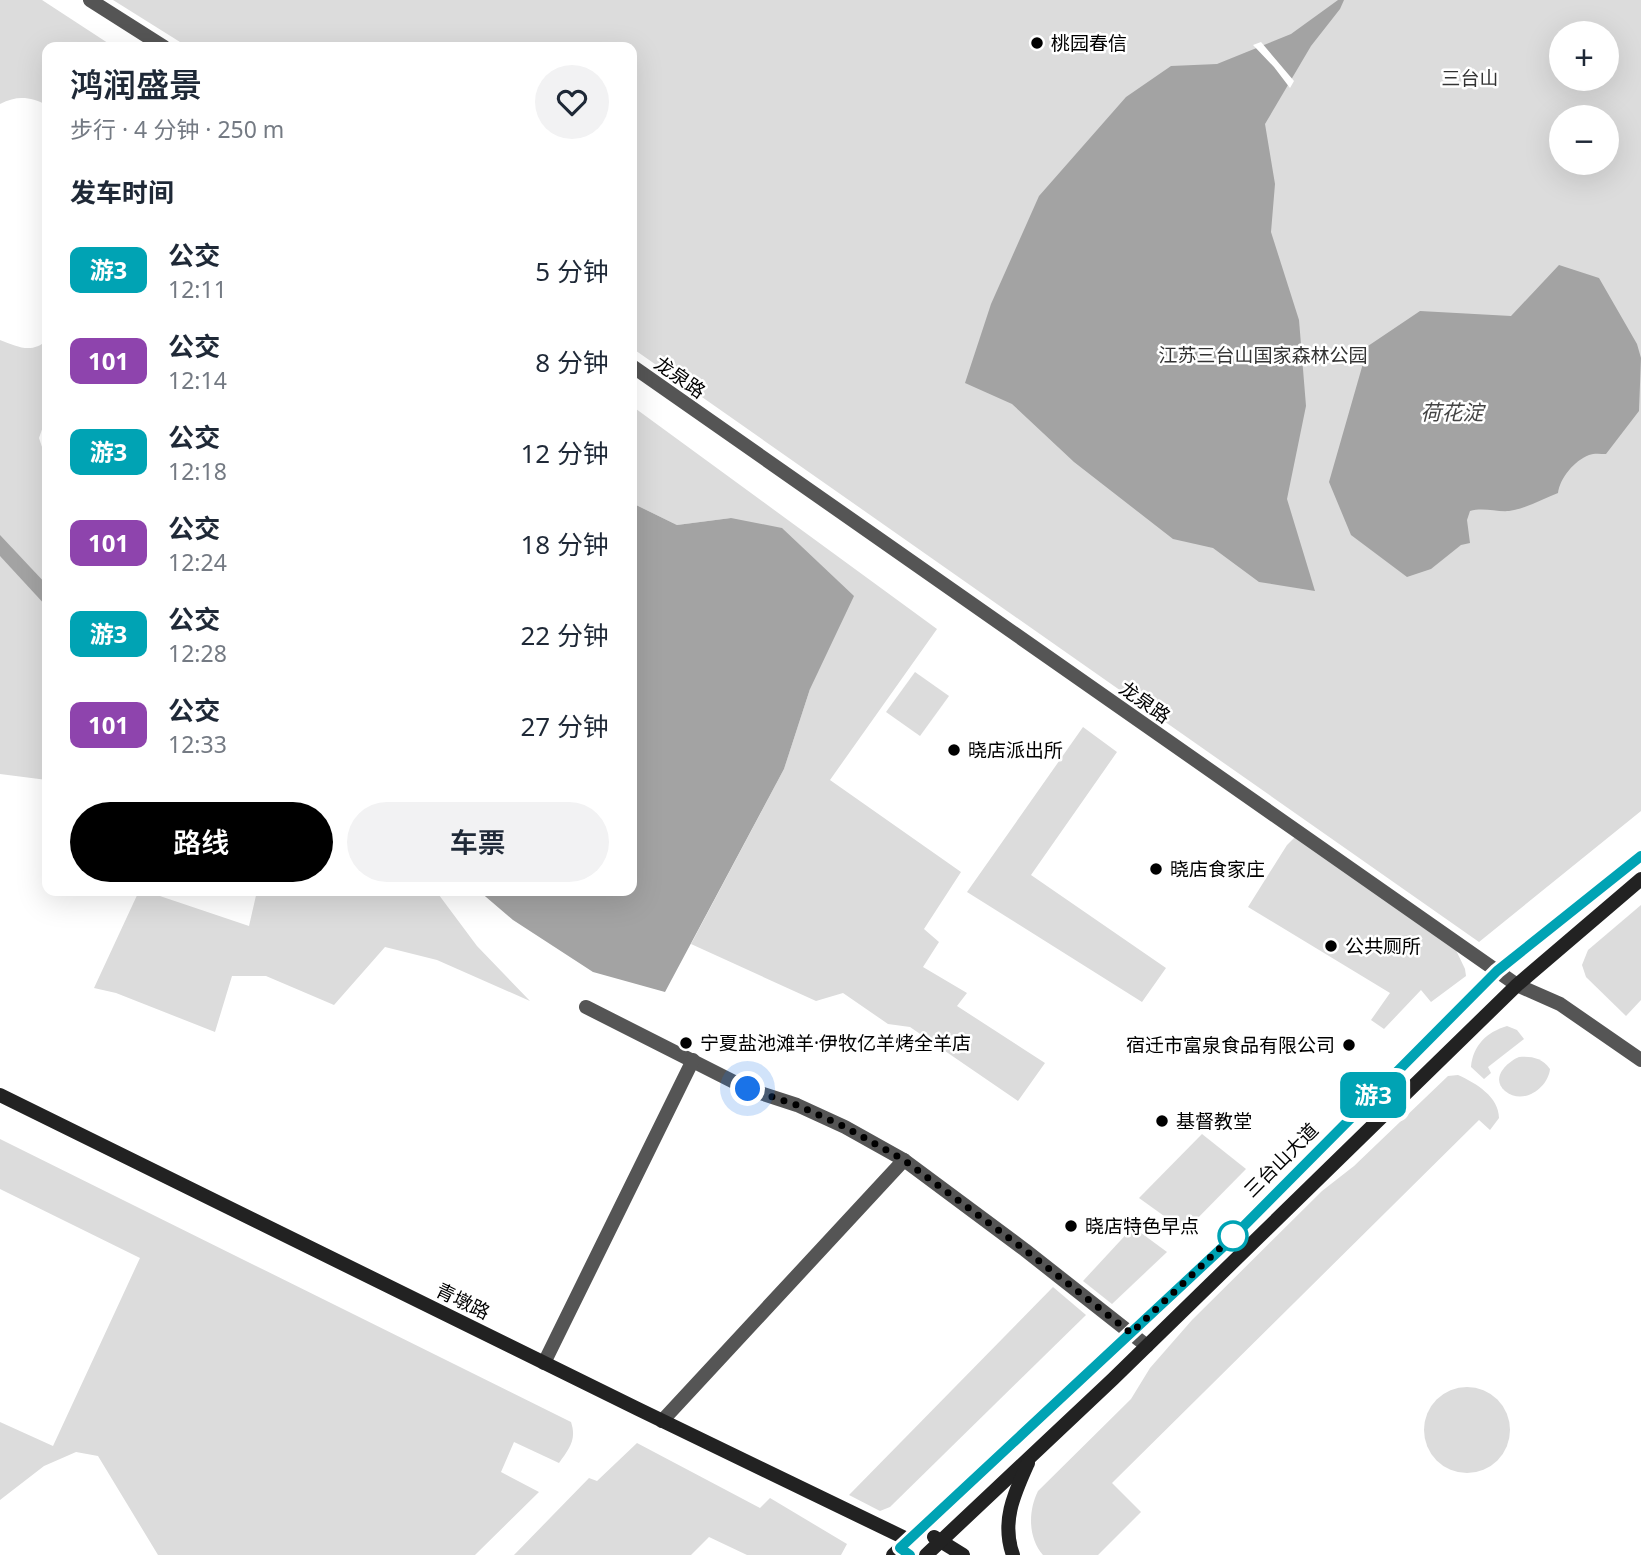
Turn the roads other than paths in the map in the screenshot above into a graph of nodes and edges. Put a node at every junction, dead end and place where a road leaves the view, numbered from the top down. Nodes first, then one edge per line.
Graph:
1 (90, 0) edge
2 (156, 42) edge
3 (637, 369) edge
4 (1641, 856) edge
5 (1641, 879) edge
6 (1497, 971) junction
7 (1517, 985) junction
8 (586, 1007) dead end
9 (693, 1060) junction
10 (1641, 1060) edge
11 (0, 1095) edge
12 (904, 1160) junction
13 (1131, 1333) junction
14 (1147, 1346) junction
15 (544, 1363) junction
16 (662, 1421) junction
17 (1030, 1457) junction
18 (941, 1540) junction
19 (906, 1546) edge
20 (926, 1555) edge
21 (963, 1555) edge
22 (1013, 1555) edge

1 - 2 street
3 - 6 street, 龙泉路
4 - 6 main road, 三台山大道
5 - 7 main road, 三台山大道
6 - 7 street, 龙泉路
6 - 13 main road, 三台山大道
7 - 10 street, 龙泉路
7 - 14 main road, 三台山大道
8 - 9 street
9 - 12 street
9 - 15 street
11 - 15 main road, 青墩路
12 - 13 street
12 - 16 street
13 - 14 street
13 - 19 main road, 三台山大道
14 - 17 main road, 三台山大道
15 - 16 main road, 青墩路
16 - 19 main road, 青墩路
17 - 18 main road, 三台山大道
17 - 22 main road
18 - 19 main road, 青墩路
18 - 20 main road, 三台山大道
18 - 21 main road

